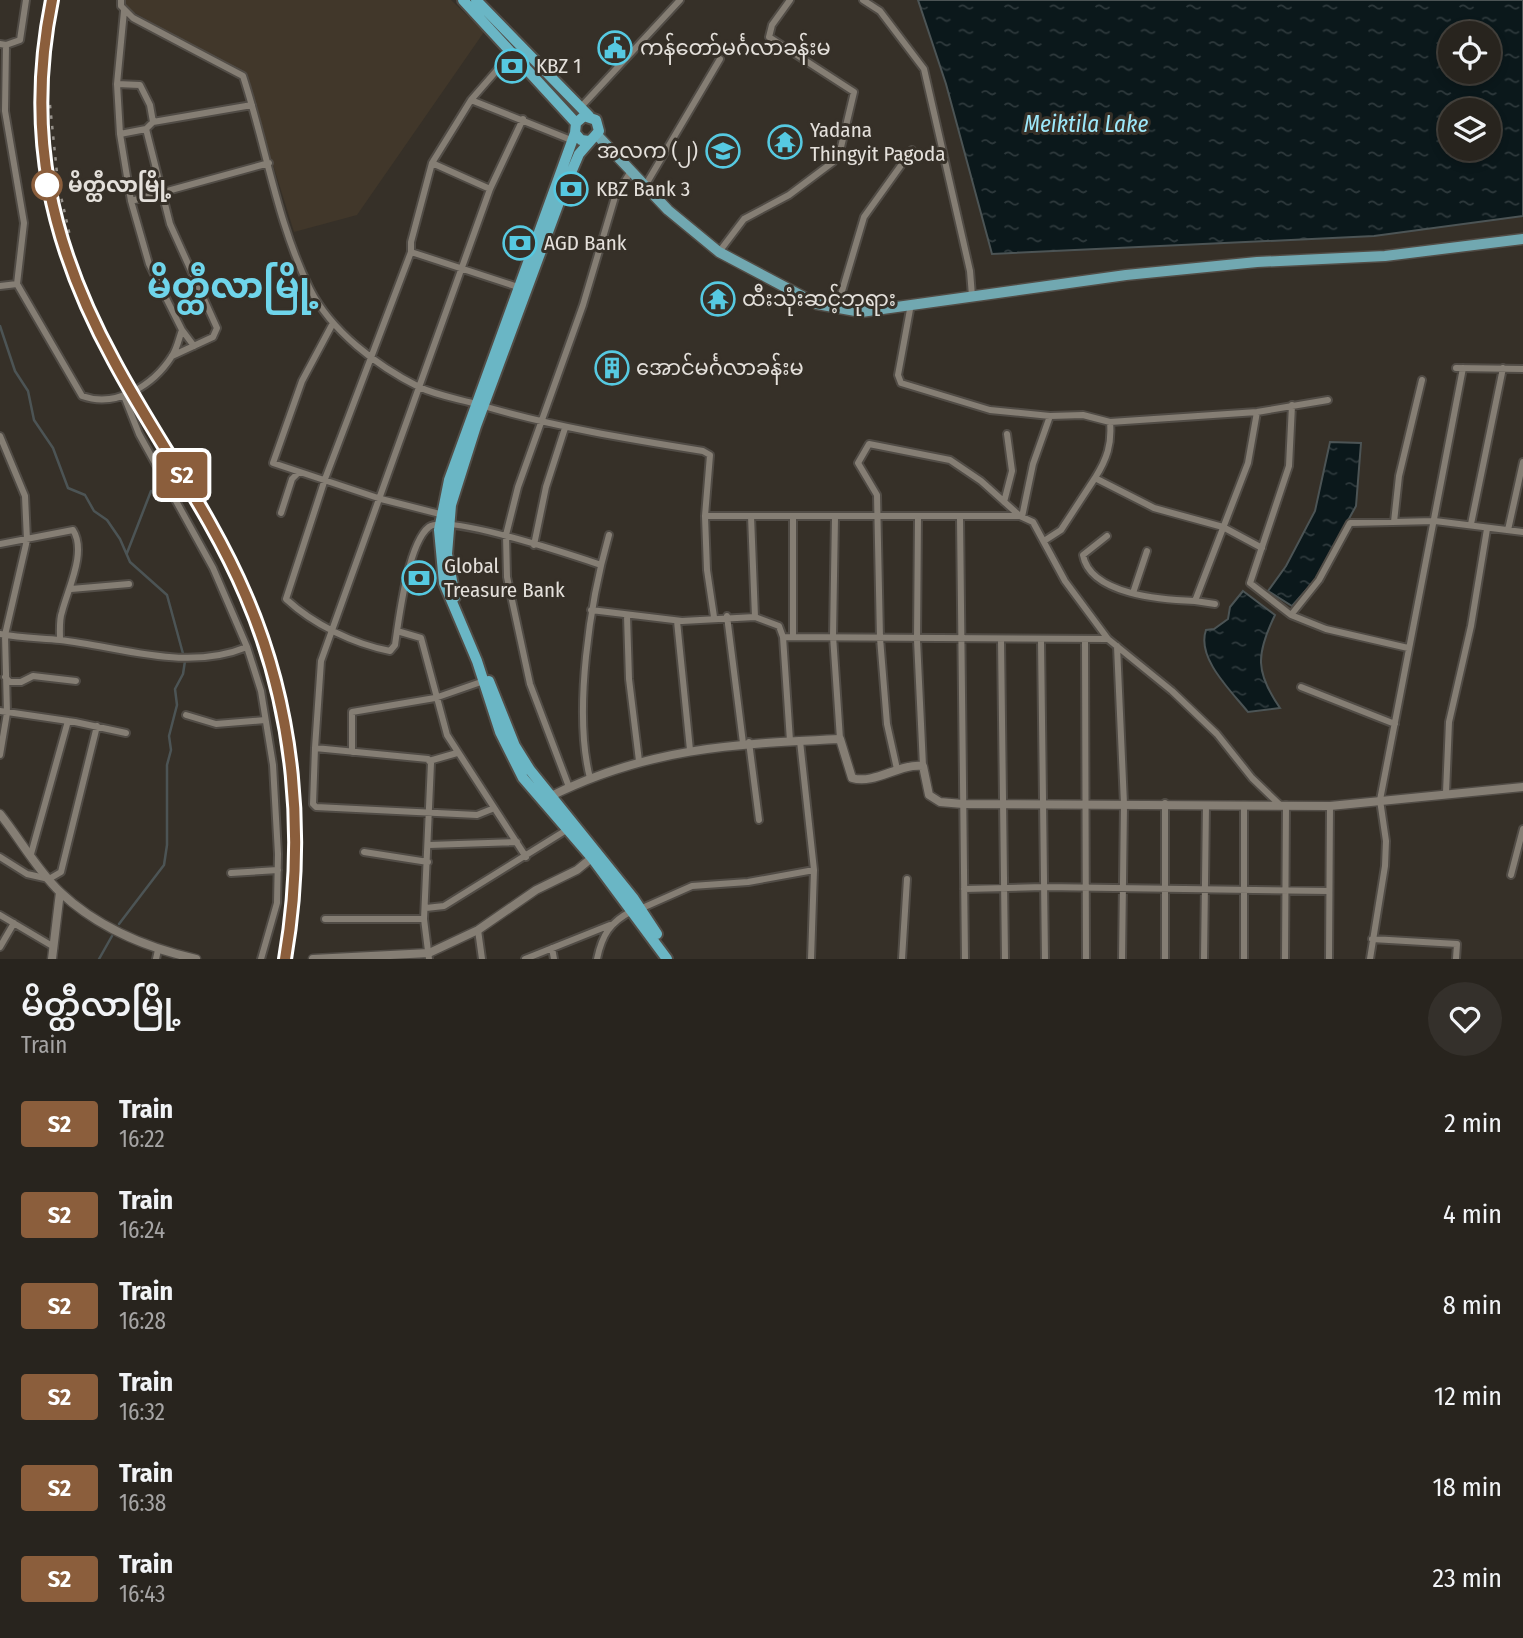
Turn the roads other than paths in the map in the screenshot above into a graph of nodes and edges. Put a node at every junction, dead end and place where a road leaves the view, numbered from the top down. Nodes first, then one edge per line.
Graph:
1 (26, 0) edge
2 (121, 0) edge
3 (463, 0) edge
4 (476, 0) edge
5 (680, 0) edge
6 (790, 0) edge
7 (863, 0) edge
8 (124, 11) junction
9 (3, 45) edge
10 (511, 54) junction
11 (720, 60) dead end
12 (117, 84) junction
13 (471, 100) junction
14 (252, 105) junction
15 (584, 112) junction
16 (523, 119) junction
17 (153, 122) junction
18 (146, 129) junction
19 (574, 132) junction
20 (120, 134) junction
21 (593, 138) junction
22 (912, 150) dead end
23 (269, 163) junction
24 (432, 163) junction
25 (631, 170) junction
26 (645, 186) junction
27 (490, 189) junction
28 (163, 192) junction
29 (131, 201) junction
30 (1523, 239) edge
31 (411, 252) junction
32 (719, 252) junction
33 (464, 269) junction
34 (17, 284) junction
35 (0, 286) edge
36 (522, 288) junction
37 (972, 296) junction
38 (911, 304) junction
39 (837, 308) junction
40 (333, 323) junction
41 (182, 330) junction
42 (194, 346) junction
43 (173, 356) junction
44 (371, 357) junction
45 (1503, 368) junction
46 (1523, 369) edge
47 (1422, 380) dead end
48 (419, 387) junction
49 (124, 397) junction
50 (1328, 400) dead end
51 (480, 405) junction
52 (1292, 405) junction
53 (1257, 412) junction
54 (1049, 416) junction
55 (1110, 422) junction
56 (543, 423) junction
57 (565, 428) junction
58 (1007, 433) dead end
59 (0, 436) edge
60 (1523, 462) edge
61 (299, 472) junction
62 (1095, 478) junction
63 (324, 479) junction
64 (381, 499) junction
65 (1004, 502) junction
66 (281, 513) dead end
67 (705, 516) junction
68 (751, 516) junction
69 (877, 516) junction
70 (1021, 516) junction
71 (793, 517) junction
72 (835, 517) junction
73 (918, 517) junction
74 (960, 517) junction
75 (445, 519) junction
76 (1435, 521) junction
77 (1394, 522) junction
78 (1471, 524) junction
79 (1223, 527) junction
80 (1488, 529) junction
81 (1508, 530) junction
82 (1523, 532) edge
83 (506, 535) junction
84 (609, 535) dead end
85 (1107, 536) dead end
86 (27, 540) junction
87 (1044, 541) junction
88 (0, 544) edge
89 (534, 545) junction
90 (1262, 548) junction
91 (1147, 551) dead end
92 (601, 565) junction
93 (129, 584) dead end
94 (71, 589) junction
95 (1133, 593) junction
96 (1195, 601) junction
97 (1215, 604) dead end
98 (590, 610) junction
99 (1292, 615) junction
100 (626, 616) junction
101 (727, 616) junction
102 (714, 617) junction
103 (755, 617) junction
104 (677, 621) junction
105 (332, 630) junction
106 (397, 631) junction
107 (2, 635) edge
108 (793, 636) junction
109 (833, 636) junction
110 (783, 637) junction
111 (880, 638) junction
112 (1108, 639) junction
113 (60, 640) junction
114 (917, 640) junction
115 (961, 640) junction
116 (1001, 640) junction
117 (1085, 640) junction
118 (1041, 641) junction
119 (1117, 646) junction
120 (247, 647) junction
121 (1408, 648) junction
122 (477, 662) junction
123 (5, 677) junction
124 (76, 681) dead end
125 (481, 682) junction
126 (1301, 687) dead end
127 (435, 698) junction
128 (4, 712) edge
129 (186, 715) dead end
130 (265, 720) junction
131 (68, 721) junction
132 (1395, 724) junction
133 (97, 726) junction
134 (126, 733) dead end
135 (840, 739) junction
136 (790, 741) junction
137 (800, 741) junction
138 (746, 743) junction
139 (315, 748) junction
140 (690, 750) junction
141 (352, 751) junction
142 (457, 753) junction
143 (0, 755) edge
144 (429, 761) junction
145 (639, 761) junction
146 (923, 766) junction
147 (897, 769) junction
148 (590, 778) junction
149 (569, 787) junction
150 (1523, 787) edge
151 (1446, 793) junction
152 (548, 797) junction
153 (1380, 800) junction
154 (1087, 803) junction
155 (1165, 803) junction
156 (963, 804) junction
157 (1003, 804) junction
158 (1043, 804) junction
159 (1124, 804) junction
160 (1206, 804) junction
161 (1244, 806) junction
162 (1283, 806) junction
163 (1330, 806) junction
164 (492, 809) junction
165 (0, 814) edge
166 (430, 814) junction
167 (759, 820) dead end
168 (568, 829) junction
169 (1523, 829) edge
170 (517, 842) junction
171 (429, 845) junction
172 (364, 852) dead end
173 (31, 855) junction
174 (594, 855) junction
175 (0, 857) edge
176 (526, 857) junction
177 (428, 862) junction
178 (278, 870) junction
179 (814, 870) junction
180 (231, 873) dead end
181 (1511, 875) dead end
182 (907, 878) dead end
183 (49, 879) junction
184 (1044, 887) junction
185 (1086, 887) junction
186 (1004, 888) junction
187 (1125, 888) junction
188 (964, 889) junction
189 (1165, 889) junction
190 (1205, 890) junction
191 (1286, 890) junction
192 (1245, 891) junction
193 (1329, 891) junction
194 (60, 892) junction
195 (426, 908) junction
196 (636, 910) junction
197 (0, 915) edge
198 (325, 919) dead end
199 (425, 919) junction
200 (14, 923) junction
201 (610, 925) junction
202 (478, 930) junction
203 (1371, 939) junction
204 (0, 947) edge
205 (54, 947) junction
206 (552, 948) junction
207 (157, 955) edge
208 (429, 956) edge
209 (52, 959) edge
210 (196, 959) edge
211 (261, 959) edge
212 (313, 959) edge
213 (482, 959) edge
214 (525, 959) edge
215 (554, 959) edge
216 (597, 959) edge
217 (667, 959) edge
218 (674, 959) edge
219 (811, 959) edge
220 (902, 959) edge
221 (965, 959) edge
222 (1005, 959) edge
223 (1045, 959) edge
224 (1086, 959) edge
225 (1122, 959) edge
226 (1165, 959) edge
227 (1204, 959) edge
228 (1244, 959) edge
229 (1285, 959) edge
230 (1329, 959) edge
231 (1370, 959) edge
232 (1456, 959) edge

1 - 9 street
2 - 8 street
3 - 10 highway
4 - 15 highway
5 - 15 street
6 - 32 street
7 - 37 street
8 - 12 street
8 - 14 street
9 - 34 street
10 - 13 street
10 - 19 highway
11 - 26 street
12 - 17 street
12 - 20 street
13 - 16 street
13 - 24 street
14 - 17 street
14 - 23 street
15 - 19 highway
15 - 21 highway
16 - 19 street
16 - 27 street
17 - 18 street
18 - 20 street
18 - 28 street
19 - 21 highway
19 - 36 highway
20 - 29 street
21 - 25 main road
21 - 36 highway
22 - 39 street
23 - 28 street
23 - 40 street
24 - 27 street
24 - 31 street
25 - 26 main road
25 - 56 street
26 - 32 main road
27 - 33 street
28 - 29 street
28 - 42 street
29 - 41 street
30 - 37 main road
31 - 33 street
31 - 44 street
32 - 39 main road
33 - 36 street
33 - 48 street
34 - 35 street
34 - 49 street
36 - 51 highway
37 - 38 main road
38 - 39 main road
38 - 54 street
40 - 44 street
40 - 61 street
41 - 42 street
41 - 43 street
42 - 43 street
43 - 49 street
44 - 48 street
44 - 63 street
45 - 46 street
45 - 76 street
45 - 78 street
47 - 77 street
48 - 51 street
48 - 64 street
49 - 120 street
50 - 52 street
51 - 56 street
51 - 75 highway
52 - 53 street
52 - 90 street
53 - 55 street
53 - 79 street
54 - 55 street
54 - 70 street
55 - 62 street
56 - 57 street
56 - 83 street
57 - 67 street
57 - 89 street
58 - 65 street
59 - 86 street
60 - 81 street
61 - 63 street
61 - 66 street
62 - 79 street
62 - 87 street
63 - 64 street
63 - 105 street
64 - 75 street
64 - 105 street
65 - 69 street
65 - 70 street
67 - 68 street
67 - 102 street
68 - 71 street
68 - 103 street
69 - 72 street
69 - 73 street
69 - 111 street
70 - 74 street
70 - 87 street
71 - 72 street
71 - 108 street
72 - 109 street
73 - 74 street
73 - 114 street
74 - 115 street
75 - 83 street
75 - 106 street
75 - 122 highway
76 - 77 street
76 - 78 street
76 - 121 street
77 - 99 street
78 - 80 street
79 - 90 street
79 - 96 street
80 - 81 street
80 - 151 street
81 - 82 street
83 - 89 street
83 - 149 street
84 - 92 street
85 - 95 street
86 - 88 street
86 - 94 street
86 - 107 street
87 - 112 street
89 - 92 street
90 - 99 street
91 - 95 street
92 - 98 street
93 - 94 street
94 - 113 street
95 - 96 street
96 - 97 street
98 - 100 street
98 - 148 street
99 - 121 street
100 - 104 street
100 - 145 street
101 - 102 street
101 - 103 street
101 - 138 street
102 - 104 street
103 - 110 street
104 - 140 street
105 - 106 street
105 - 139 street
106 - 127 street
107 - 113 street
107 - 123 street
108 - 109 street
108 - 110 street
109 - 111 street
109 - 135 street
110 - 136 street
111 - 114 street
111 - 147 street
112 - 117 street
112 - 119 street
113 - 120 street
114 - 115 street
114 - 146 street
115 - 116 street
115 - 156 street
116 - 118 street
116 - 157 street
117 - 118 street
117 - 154 street
118 - 158 street
119 - 159 street
119 - 162 street
120 - 130 street
121 - 132 street
122 - 125 highway
122 - 152 highway
123 - 124 street
123 - 128 street
125 - 127 street
125 - 152 highway
126 - 132 street
127 - 141 street
127 - 142 street
128 - 131 street
128 - 143 street
129 - 130 street
130 - 178 street
131 - 133 street
131 - 173 street
132 - 153 street
133 - 134 street
133 - 183 street
135 - 137 street
135 - 147 street
136 - 137 street
136 - 138 street
137 - 179 street
138 - 140 street
138 - 167 street
139 - 141 street
139 - 166 street
140 - 145 street
141 - 144 street
142 - 144 street
142 - 164 street
144 - 166 street
145 - 148 street
146 - 147 street
146 - 156 street
148 - 149 street
149 - 152 street
150 - 151 street
151 - 153 street
152 - 168 highway
152 - 174 highway
153 - 163 street
153 - 203 street
154 - 158 street
154 - 159 street
154 - 185 street
155 - 159 street
155 - 160 street
155 - 189 street
156 - 157 street
156 - 188 street
157 - 158 street
157 - 186 street
158 - 184 street
159 - 187 street
160 - 161 street
160 - 190 street
161 - 162 street
161 - 192 street
162 - 163 street
162 - 191 street
163 - 193 street
164 - 166 street
164 - 170 street
165 - 173 street
166 - 171 street
168 - 174 highway
168 - 176 street
169 - 181 street
170 - 171 street
170 - 176 street
171 - 177 street
172 - 177 street
173 - 183 street
174 - 196 highway
174 - 202 street
175 - 183 street
176 - 195 street
177 - 195 street
178 - 180 street
178 - 211 street
179 - 196 street
179 - 219 street
182 - 220 street
183 - 194 street
184 - 185 street
184 - 186 street
184 - 223 street
185 - 187 street
185 - 224 street
186 - 188 street
186 - 222 street
187 - 189 street
187 - 225 street
188 - 221 street
189 - 190 street
189 - 226 street
190 - 192 street
190 - 227 street
191 - 192 street
191 - 193 street
191 - 229 street
192 - 228 street
193 - 230 street
194 - 205 street
194 - 207 street
195 - 199 street
196 - 201 street
196 - 217 highway
196 - 218 highway
197 - 200 street
198 - 199 street
199 - 208 street
200 - 204 street
200 - 205 street
201 - 206 street
201 - 216 street
202 - 208 street
202 - 213 street
203 - 231 street
203 - 232 street
205 - 209 street
206 - 214 street
206 - 215 street
207 - 210 street
208 - 212 street

